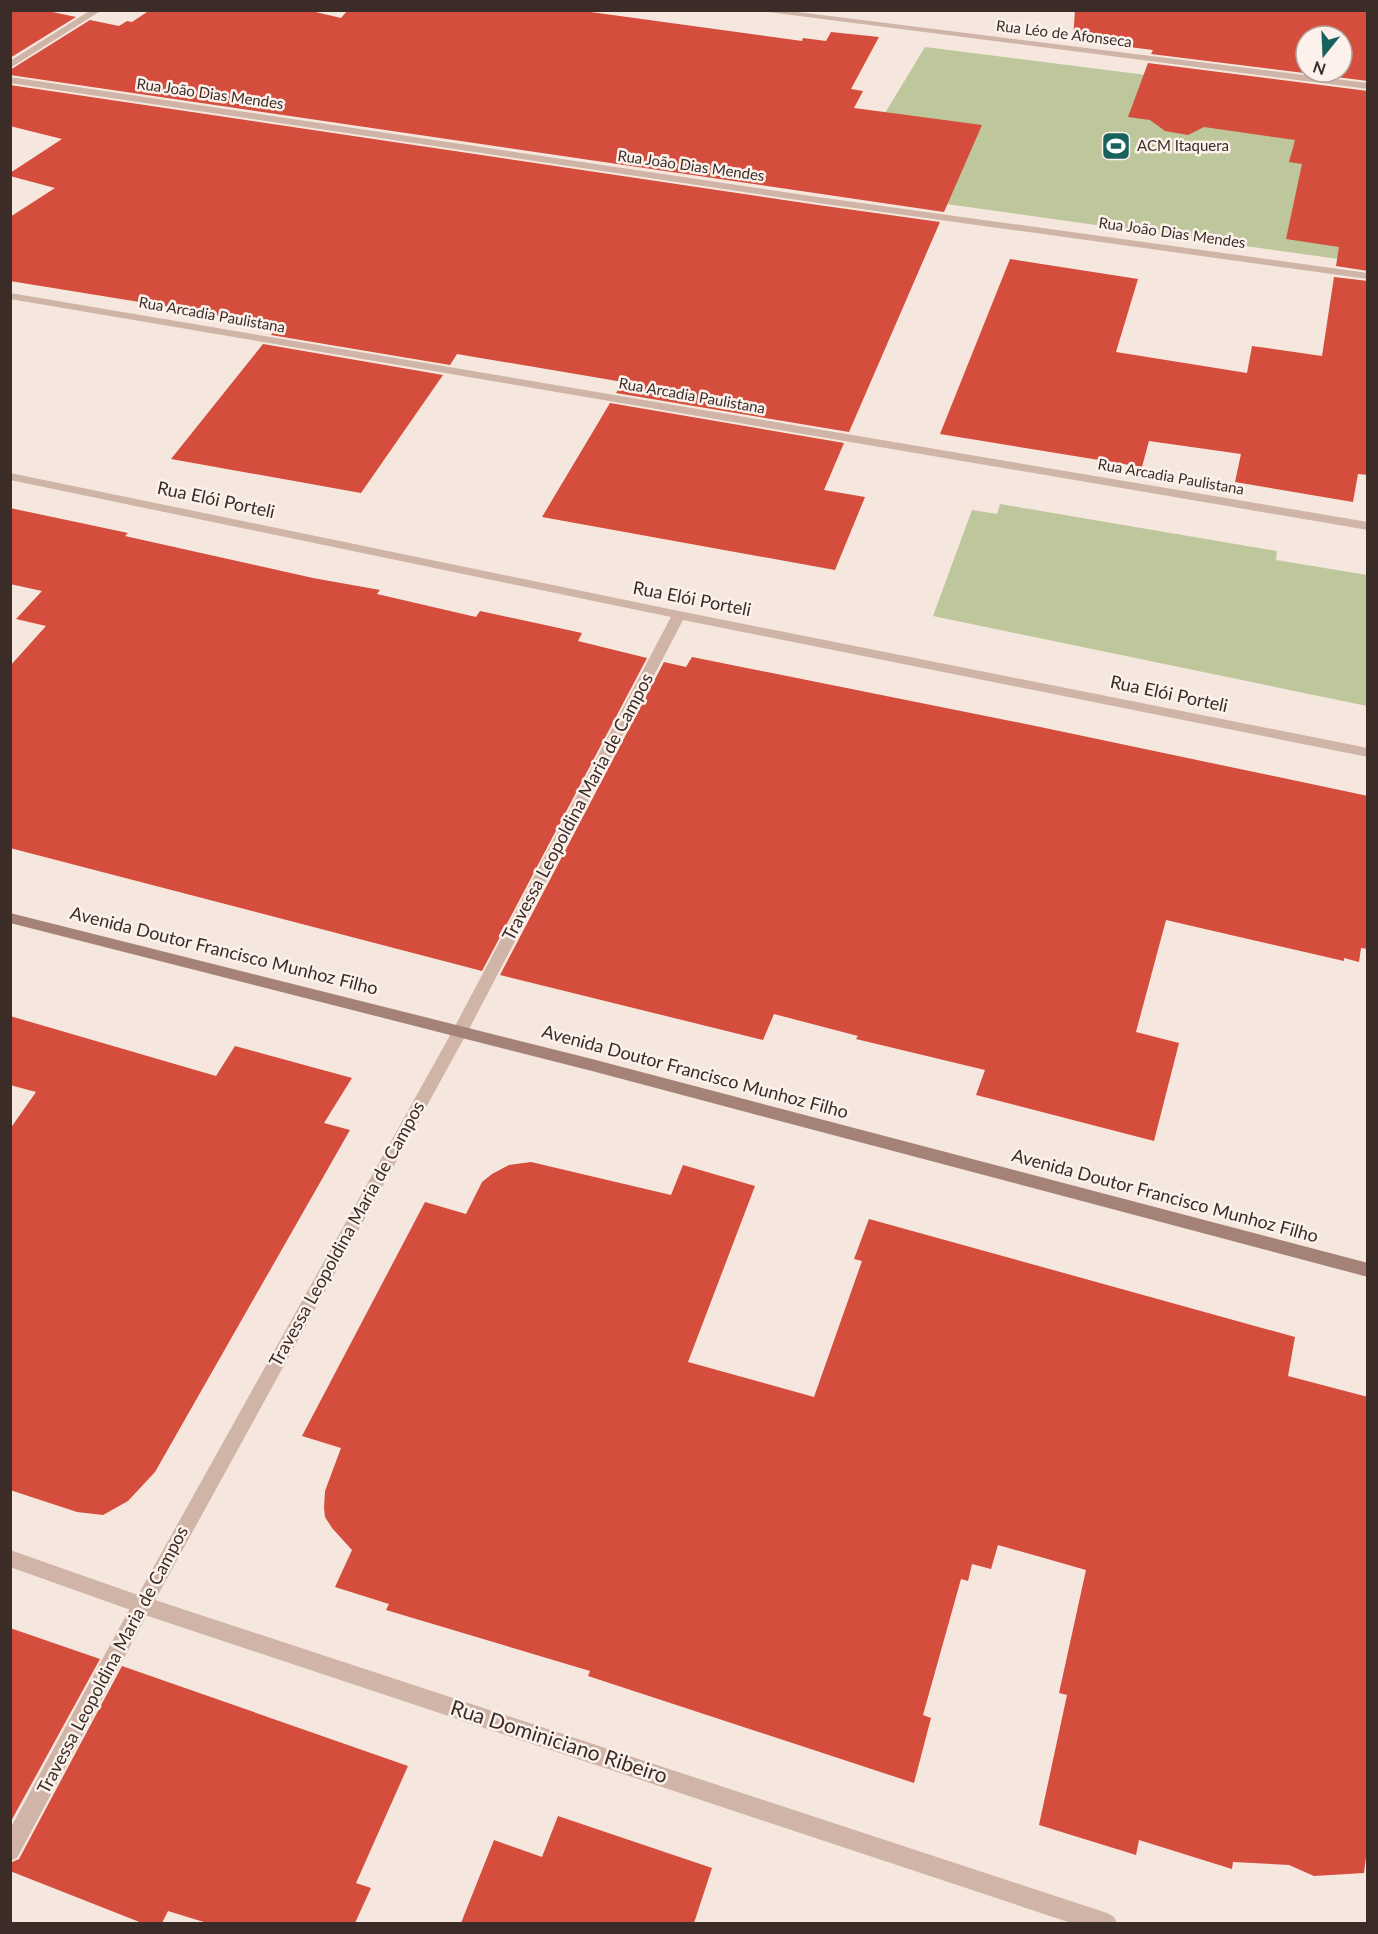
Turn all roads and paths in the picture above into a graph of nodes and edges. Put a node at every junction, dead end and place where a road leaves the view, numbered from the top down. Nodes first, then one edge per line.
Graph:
1 (98, 10) edge
2 (757, 10) edge
3 (10, 65) edge
4 (10, 80) edge
5 (1368, 86) edge
6 (1368, 276) edge
7 (10, 296) edge
8 (10, 476) edge
9 (1368, 526) edge
10 (679, 615) junction
11 (1368, 753) edge
12 (10, 918) edge
13 (460, 1031) junction
14 (1368, 1270) edge
15 (10, 1558) edge
16 (142, 1605) junction
17 (10, 1851) edge
18 (1107, 1923) edge

1 - 3 street
2 - 5 street, Rua Léo de Afonseca
4 - 6 street, Rua João Dias Mendes
7 - 9 street, Rua Arcadia Paulistana
8 - 10 street, Rua Elói Porteli
10 - 11 street, Rua Elói Porteli
10 - 13 street, Travessa Leopoldina Maria de Campos
12 - 13 street, Avenida Doutor Francisco Munhoz Filho
13 - 14 street, Avenida Doutor Francisco Munhoz Filho
13 - 16 street, Travessa Leopoldina Maria de Campos
15 - 16 street, Rua Dominiciano Ribeiro
16 - 17 street, Travessa Leopoldina Maria de Campos
16 - 18 street, Rua Dominiciano Ribeiro

